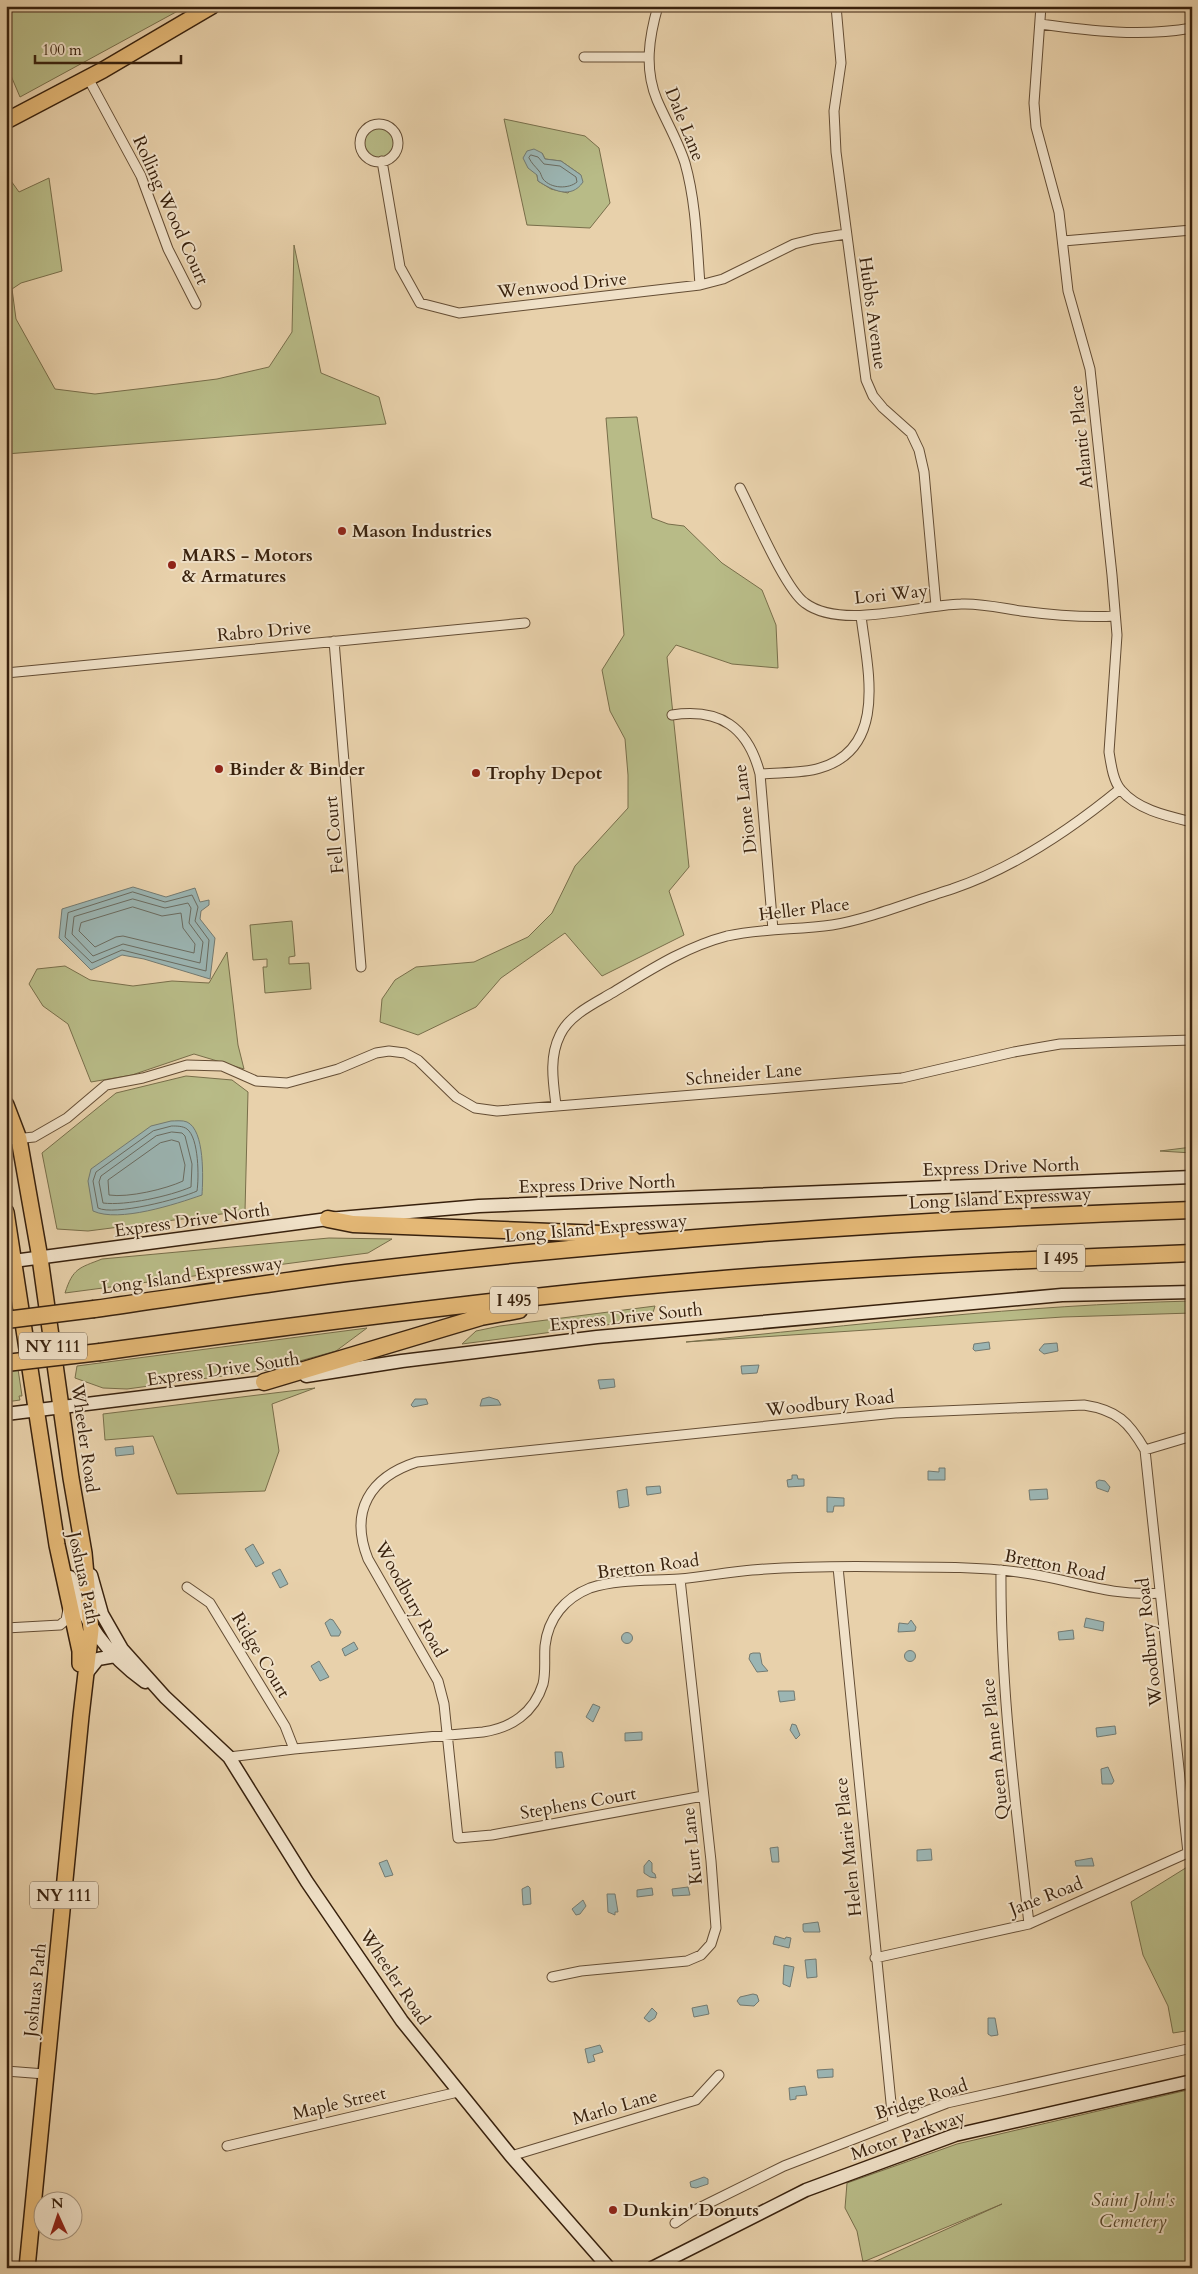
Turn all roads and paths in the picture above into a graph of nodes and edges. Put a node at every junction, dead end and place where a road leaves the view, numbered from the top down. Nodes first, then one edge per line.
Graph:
1 (212, 6) edge
2 (658, 6) edge
3 (836, 6) edge
4 (1042, 6) edge
5 (1040, 24) junction
6 (1192, 28) edge
7 (584, 57) dead end
8 (648, 58) junction
9 (88, 78) junction
10 (6, 121) edge
11 (382, 161) junction
12 (1192, 230) edge
13 (846, 234) junction
14 (1063, 241) junction
15 (700, 285) junction
16 (196, 304) dead end
17 (740, 488) dead end
18 (936, 606) junction
19 (861, 616) junction
20 (1115, 616) junction
21 (525, 623) dead end
22 (334, 641) junction
23 (6, 673) edge
24 (672, 715) dead end
25 (760, 774) junction
26 (1120, 789) junction
27 (1192, 822) edge
28 (773, 930) junction
29 (361, 967) dead end
30 (1192, 1040) edge
31 (6, 1105) edge
32 (556, 1105) junction
33 (13, 1140) edge
34 (1192, 1177) edge
35 (1192, 1210) edge
36 (6, 1212) edge
37 (328, 1219) junction
38 (654, 1242) junction
39 (1192, 1253) edge
40 (40, 1258) junction
41 (10, 1262) edge
42 (582, 1292) junction
43 (1192, 1292) edge
44 (6, 1320) edge
45 (6, 1363) edge
46 (264, 1382) junction
47 (62, 1407) junction
48 (36, 1409) junction
49 (6, 1414) edge
50 (1192, 1436) edge
51 (1145, 1450) junction
52 (47, 1479) junction
53 (84, 1553) junction
54 (838, 1567) junction
55 (1001, 1570) junction
56 (680, 1579) junction
57 (187, 1587) dead end
58 (1159, 1593) junction
59 (69, 1601) junction
60 (6, 1628) edge
61 (92, 1630) junction
62 (115, 1656) junction
63 (86, 1674) junction
64 (165, 1697) junction
65 (81, 1716) junction
66 (447, 1735) junction
67 (294, 1749) junction
68 (228, 1757) junction
69 (703, 1796) junction
70 (458, 1838) joint
71 (1190, 1852) edge
72 (1030, 1924) junction
73 (876, 1958) junction
74 (552, 1977) dead end
75 (1192, 2048) edge
76 (6, 2071) edge
77 (45, 2074) junction
78 (719, 2075) dead end
79 (1192, 2081) edge
80 (458, 2092) junction
81 (893, 2124) junction
82 (227, 2146) dead end
83 (511, 2156) junction
84 (675, 2223) dead end
85 (27, 2268) edge
86 (609, 2268) edge
87 (652, 2268) edge

1 - 9 main road
2 - 8 street, Dale Lane
3 - 13 street, Hubbs Avenue
4 - 5 street, Atlantic Place
5 - 6 street
5 - 14 street, Atlantic Place
7 - 8 street
8 - 15 street, Dale Lane
9 - 10 main road
9 - 16 street, Rolling Wood Court
11 - 11 street
11 - 15 street, Wenwood Drive
12 - 14 street
13 - 15 street, Wenwood Drive
13 - 18 street, Hubbs Avenue
14 - 20 street, Atlantic Place
17 - 19 street, Lori Way
18 - 19 street, Lori Way
18 - 20 street, Lori Way
19 - 25 street
20 - 26 street, Atlantic Place
21 - 22 street, Rabro Drive
22 - 23 street, Rabro Drive
22 - 29 street, Fell Court
24 - 25 street, Dione Lane
25 - 28 street, Dione Lane
26 - 27 street
26 - 28 street, Heller Place
28 - 32 street, Heller Place
30 - 32 street, Schneider Lane
31 - 33 main road, Wheeler Road / NY 111
32 - 33 street, Schneider Lane
33 - 40 main road, Wheeler Road / NY 111
34 - 37 main road, Express Drive North
35 - 38 highway, Long Island Expressway
36 - 41 main road, Wheeler Road / NY 111
37 - 38 highway
37 - 40 main road, Express Drive North
38 - 44 highway, Long Island Expressway, bridge
39 - 42 highway, I 495
40 - 41 main road, Express Drive North
40 - 47 main road, Wheeler Road / NY 111
41 - 48 main road, Wheeler Road / NY 111
42 - 45 highway, I 495, bridge
42 - 46 highway
43 - 46 main road, Express Drive South
46 - 47 main road, Express Drive South
47 - 48 main road, Express Drive South
47 - 53 main road, Wheeler Road / NY 111
48 - 49 main road, Express Drive South
48 - 52 main road, Wheeler Road / NY 111
50 - 51 street
51 - 58 street, Woodbury Road
51 - 66 street, Woodbury Road
52 - 59 main road, Joshuas Path / NY 111
52 - 61 main road, Wheeler Road
53 - 61 main road, Joshuas Path / NY 111
53 - 64 main road, Wheeler Road
54 - 55 street, Bretton Road
54 - 56 street, Bretton Road
54 - 73 street, Helen Marie Place
55 - 58 street, Bretton Road
55 - 72 street, Queen Anne Place
56 - 66 street, Bretton Road
56 - 69 street, Kurt Lane
57 - 67 street, Ridge Court
58 - 71 street, Woodbury Road
59 - 60 street
59 - 65 main road, Joshuas Path / NY 111
61 - 62 main road, Wheeler Road
61 - 63 main road, Joshuas Path / NY 111
62 - 63 main road
62 - 64 main road, Wheeler Road
63 - 65 main road, Joshuas Path / NY 111
64 - 68 main road, Wheeler Road
65 - 77 main road, Joshuas Path / NY 111
66 - 67 street, Bretton Road
66 - 70 street, Woodbury Road
67 - 68 street, Bretton Road
68 - 80 main road, Wheeler Road
69 - 70 street, Stephens Court
69 - 74 street, Kurt Lane
71 - 72 street, Jane Road
72 - 73 street, Jane Road
73 - 81 street, Helen Marie Place
75 - 81 street, Bridge Road
76 - 77 street
77 - 85 main road, Joshuas Path / NY 111
78 - 83 street, Marlo Lane
79 - 87 main road, Motor Parkway
80 - 82 street, Maple Street
80 - 83 main road, Wheeler Road
81 - 84 street, Bridge Road
83 - 86 main road, Wheeler Road

